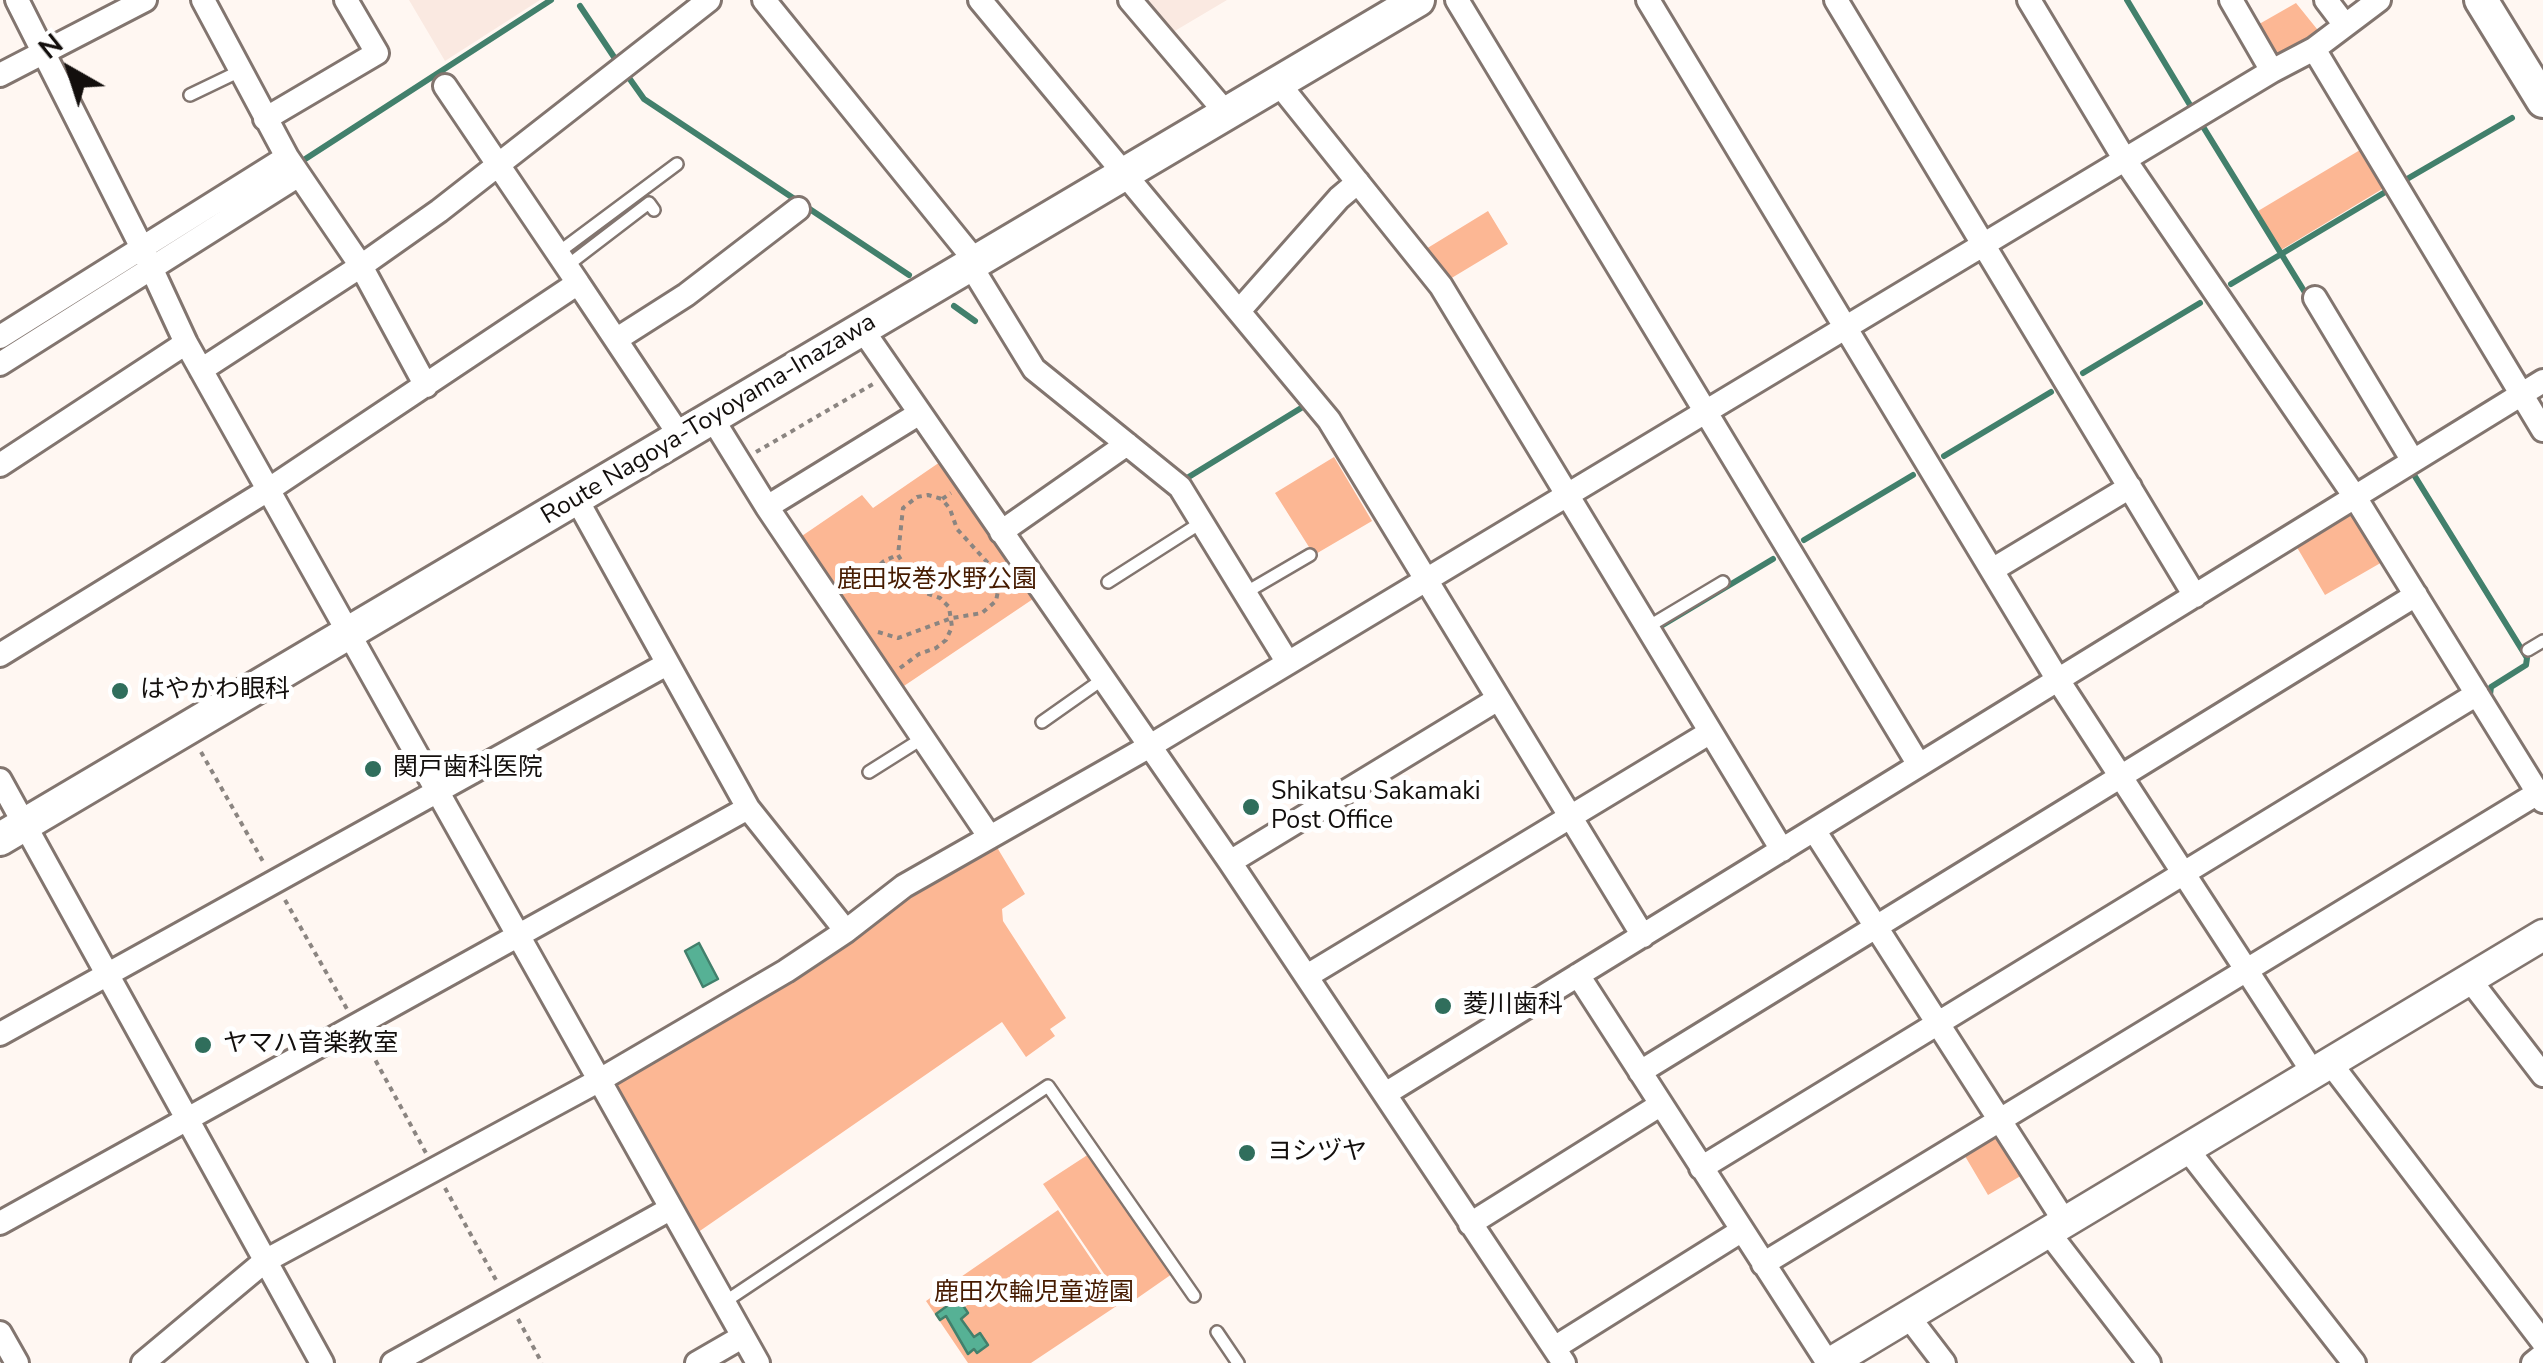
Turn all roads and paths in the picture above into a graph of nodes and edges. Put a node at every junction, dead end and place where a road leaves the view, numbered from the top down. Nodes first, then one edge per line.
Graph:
1 (16, 0) edge
2 (146, 0) edge
3 (203, 0) edge
4 (346, 0) edge
5 (709, 0) edge
6 (764, 0) edge
7 (980, 0) edge
8 (1130, 0) edge
9 (1418, 0) edge
10 (1457, 0) edge
11 (1648, 0) edge
12 (1836, 0) edge
13 (2028, 0) edge
14 (2231, 0) edge
15 (2326, 0) edge
16 (2380, 0) edge
17 (2482, 0) edge
18 (684, 8) edge
19 (2345, 25) junction
20 (2314, 49) junction
21 (44, 52) junction
22 (240, 71) junction
23 (2272, 72) junction
24 (0, 74) edge
25 (1280, 84) junction
26 (445, 86) dead end
27 (190, 95) dead end
28 (2543, 101) edge
29 (1227, 114) junction
30 (266, 120) junction
31 (2125, 160) junction
32 (678, 164) dead end
33 (496, 165) junction
34 (293, 166) junction
35 (1126, 176) junction
36 (1358, 182) junction
37 (798, 209) dead end
38 (654, 210) dead end
39 (1985, 245) junction
40 (146, 258) junction
41 (974, 264) junction
42 (362, 266) junction
43 (568, 267) junction
44 (2314, 298) dead end
45 (1238, 311) junction
46 (1846, 328) junction
47 (862, 329) junction
48 (1, 335) edge
49 (617, 339) junction
50 (186, 343) junction
51 (0, 364) edge
52 (201, 370) junction
53 (892, 372) junction
54 (2543, 381) edge
55 (426, 386) junction
56 (2521, 394) junction
57 (1706, 412) junction
58 (920, 413) junction
59 (712, 418) junction
60 (2543, 430) edge
61 (680, 436) junction
62 (1127, 444) junction
63 (2413, 461) junction
64 (739, 462) junction
65 (0, 466) edge
66 (966, 480) junction
67 (2130, 487) junction
68 (268, 490) junction
69 (1567, 496) junction
70 (2355, 497) junction
71 (576, 498) junction
72 (942, 500) junction
73 (767, 508) junction
74 (1202, 522) junction
75 (1002, 532) junction
76 (1310, 554) dead end
77 (898, 555) junction
78 (1992, 570) junction
79 (1426, 580) junction
80 (1108, 582) dead end
81 (1722, 582) dead end
82 (823, 591) junction
83 (1245, 592) junction
84 (2416, 594) junction
85 (2194, 596) junction
86 (952, 618) junction
87 (872, 627) dead end
88 (1646, 628) junction
89 (350, 632) junction
90 (2543, 641) edge
91 (2528, 650) dead end
92 (0, 655) edge
93 (1288, 663) junction
94 (667, 664) junction
95 (1103, 679) junction
96 (2058, 680) junction
97 (884, 681) junction
98 (2477, 694) junction
99 (1498, 699) junction
100 (1042, 722) dead end
101 (1710, 733) junction
102 (923, 738) junction
103 (1150, 746) junction
104 (1919, 766) junction
105 (870, 772) dead end
106 (2121, 776) junction
107 (0, 780) edge
108 (440, 791) junction
109 (2540, 797) edge
110 (748, 808) junction
111 (1570, 817) junction
112 (1814, 830) junction
113 (12, 832) edge
114 (989, 836) junction
115 (1782, 850) junction
116 (1230, 862) junction
117 (2184, 873) junction
118 (1876, 927) junction
119 (846, 931) junction
120 (2543, 935) edge
121 (1643, 936) junction
122 (520, 937) junction
123 (2246, 970) junction
124 (108, 975) junction
125 (1307, 976) junction
126 (1578, 976) junction
127 (2470, 980) junction
128 (1938, 1024) junction
129 (0, 1034) edge
130 (2322, 1069) junction
131 (1640, 1072) junction
132 (2543, 1075) edge
133 (598, 1081) junction
134 (1386, 1094) junction
135 (1660, 1105) junction
136 (2000, 1120) junction
137 (187, 1121) junction
138 (2187, 1149) junction
139 (1701, 1168) junction
140 (670, 1209) junction
141 (0, 1223) edge
142 (1470, 1224) junction
143 (2057, 1228) junction
144 (1741, 1231) junction
145 (265, 1261) junction
146 (1763, 1264) junction
147 (1194, 1296) dead end
148 (723, 1304) junction
149 (1908, 1316) junction
150 (1217, 1332) dead end
151 (0, 1333) edge
152 (742, 1337) junction
153 (2543, 1342) edge
154 (2543, 1355) edge
155 (1559, 1356) edge
156 (17, 1363) edge
157 (144, 1363) edge
158 (322, 1363) edge
159 (393, 1363) edge
160 (697, 1363) edge
161 (758, 1363) edge
162 (1238, 1363) edge
163 (1829, 1363) edge
164 (1944, 1363) edge
165 (2149, 1363) edge
166 (2354, 1363) edge
167 (2532, 1363) edge

1 - 21 street
2 - 21 street
3 - 22 street
4 - 30 street
5 - 18 street
6 - 41 street
7 - 35 street
8 - 29 street
9 - 25 main road, Route Nagoya-Toyoyama-Inazawa
10 - 57 street
11 - 46 street
12 - 39 street
13 - 31 street
14 - 23 street
15 - 19 street
16 - 19 street
17 - 28 main road
18 - 33 street
19 - 20 street
20 - 23 street
20 - 56 street
21 - 24 street
21 - 40 street
22 - 27 lane
22 - 30 street
23 - 31 street
25 - 29 main road, Route Nagoya-Toyoyama-Inazawa
25 - 36 street
26 - 33 street
29 - 35 main road, Route Nagoya-Toyoyama-Inazawa
30 - 34 street
31 - 39 street
31 - 70 street
32 - 43 lane
33 - 42 street
33 - 43 street
34 - 40 street
34 - 42 street
35 - 41 main road, Route Nagoya-Toyoyama-Inazawa
35 - 45 street
36 - 45 street
36 - 69 street
37 - 49 street
38 - 43 lane
39 - 46 street
39 - 67 street
40 - 48 street
40 - 50 street
40 - 51 street
41 - 47 main road, Route Nagoya-Toyoyama-Inazawa
41 - 62 street
42 - 52 street
42 - 55 street
43 - 49 street
43 - 55 street
44 - 63 street
45 - 79 street
46 - 57 street
46 - 78 street
47 - 53 street
47 - 59 main road, Route Nagoya-Toyoyama-Inazawa
49 - 61 street
50 - 52 street
50 - 65 street
52 - 68 street
53 - 58 street
53 - 64 path
54 - 56 street
55 - 68 street
56 - 60 street
56 - 63 street
57 - 69 street
57 - 104 street
58 - 66 street
58 - 73 street
59 - 61 main road, Route Nagoya-Toyoyama-Inazawa
59 - 64 street
61 - 71 main road, Route Nagoya-Toyoyama-Inazawa
62 - 74 street
62 - 75 street
63 - 70 street
64 - 73 street
66 - 72 path
66 - 75 street
67 - 78 street
67 - 85 street
68 - 89 street
68 - 92 street
69 - 79 street
69 - 88 street
70 - 84 street
70 - 85 street
71 - 89 main road, Route Nagoya-Toyoyama-Inazawa
71 - 94 street
72 - 77 path
72 - 86 path
73 - 82 street
74 - 80 lane
74 - 83 street
75 - 95 street
76 - 83 lane
77 - 82 path
77 - 86 path
78 - 96 street
79 - 93 street
79 - 99 street
81 - 88 lane
82 - 97 street
83 - 93 street
84 - 98 street
84 - 106 street
85 - 96 street
86 - 87 path
86 - 97 path
88 - 101 street
89 - 108 street
89 - 113 main road, Route Nagoya-Toyoyama-Inazawa
90 - 91 lane
93 - 103 street
94 - 108 street
94 - 110 street
95 - 100 lane
95 - 103 street
96 - 104 street
96 - 106 street
97 - 102 street
98 - 109 street
98 - 117 street
99 - 111 street
99 - 116 street
101 - 111 street
101 - 115 street
102 - 105 lane
102 - 114 street
103 - 114 street
103 - 116 street
104 - 112 street
106 - 117 street
106 - 118 street
107 - 113 street
108 - 122 street
108 - 124 street
109 - 123 street
110 - 119 street
110 - 122 street
111 - 121 street
111 - 125 street
112 - 115 street
112 - 118 street
113 - 124 street
114 - 119 street
115 - 121 street
116 - 125 street
117 - 123 street
117 - 128 street
118 - 128 street
118 - 131 street
119 - 133 street
120 - 127 street
121 - 126 street
122 - 133 street
122 - 137 street
123 - 130 street
123 - 136 street
124 - 129 street
124 - 137 street
125 - 134 street
126 - 131 street
126 - 134 street
127 - 130 street
127 - 132 street
128 - 136 street
128 - 139 street
130 - 138 street
130 - 153 street
131 - 135 street
133 - 140 street
133 - 145 street
134 - 142 street
135 - 139 street
135 - 142 street
136 - 143 street
136 - 146 street
137 - 141 street
137 - 145 street
138 - 143 street
138 - 166 street
139 - 144 street
140 - 148 street
140 - 159 street
142 - 155 street
143 - 149 street
143 - 165 street
144 - 146 street
144 - 155 street
145 - 157 street
145 - 158 street
146 - 163 street
147 - 148 lane
148 - 152 street
149 - 163 street
149 - 164 street
150 - 162 lane
151 - 156 street
152 - 160 street
152 - 161 street
154 - 167 street

